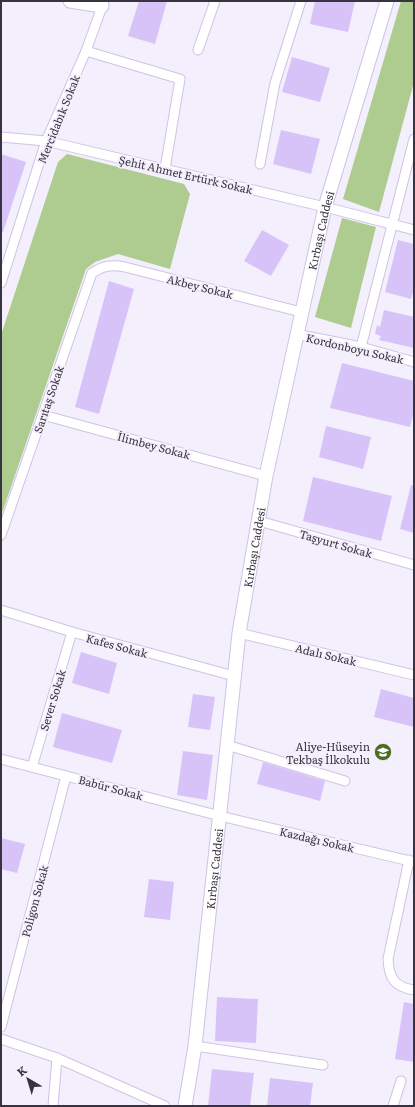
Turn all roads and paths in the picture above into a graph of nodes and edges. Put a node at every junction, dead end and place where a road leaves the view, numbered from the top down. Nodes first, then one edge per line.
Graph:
1 (70, 1) edge
2 (215, 1) edge
3 (301, 1) edge
4 (387, 1) edge
5 (103, 3) edge
6 (198, 50) dead end
7 (86, 51) junction
8 (1, 137) edge
9 (414, 139) edge
10 (46, 141) junction
11 (260, 164) dead end
12 (166, 169) junction
13 (325, 206) junction
14 (392, 224) junction
15 (414, 230) edge
16 (100, 268) joint
17 (1, 283) edge
18 (301, 312) junction
19 (296, 334) junction
20 (361, 347) junction
21 (414, 362) edge
22 (43, 415) junction
23 (266, 476) junction
24 (259, 521) junction
25 (1, 535) edge
26 (414, 565) edge
27 (1, 610) edge
28 (72, 632) junction
29 (239, 633) junction
30 (414, 675) edge
31 (234, 676) junction
32 (227, 745) junction
33 (1, 759) edge
34 (32, 767) junction
35 (66, 776) junction
36 (345, 781) dead end
37 (220, 816) junction
38 (412, 861) edge
39 (414, 990) edge
40 (1, 1027) edge
41 (1, 1039) edge
42 (195, 1046) junction
43 (57, 1058) junction
44 (323, 1065) dead end
45 (401, 1081) dead end
46 (53, 1106) edge
47 (165, 1106) edge
48 (185, 1106) edge
49 (393, 1106) edge

1 - 5 street
2 - 6 street
3 - 11 street
4 - 13 street, Kırbaşı Caddesi
5 - 7 street, Mercidabık Sokak
7 - 10 street, Mercidabık Sokak
7 - 12 street
8 - 10 street, Şehit Ahmet Ertürk Sokak
9 - 14 street
10 - 12 street, Şehit Ahmet Ertürk Sokak
10 - 17 street, Mercidabık Sokak
12 - 13 street, Şehit Ahmet Ertürk Sokak
13 - 14 street, Şehit Ahmet Ertürk Sokak
13 - 18 street, Kırbaşı Caddesi
14 - 15 street, Şehit Ahmet Ertürk Sokak
14 - 20 street
16 - 18 street, Akbey Sokak
16 - 22 street, Sarıtaş Sokak
18 - 19 street, Kırbaşı Caddesi
19 - 20 street, Kordonboyu Sokak
19 - 23 street, Kırbaşı Caddesi
20 - 21 street, Kordonboyu Sokak
22 - 23 street, İlimbey Sokak
22 - 25 street, Sarıtaş Sokak
23 - 24 street, Kırbaşı Caddesi
24 - 26 street, Taşyurt Sokak
24 - 29 street, Kırbaşı Caddesi
27 - 28 street, Kafes Sokak
28 - 31 street, Kafes Sokak
28 - 34 street, Sever Sokak
29 - 30 street, Adalı Sokak
29 - 31 street, Kırbaşı Caddesi
31 - 32 street, Kırbaşı Caddesi
32 - 36 street
32 - 37 street, Kırbaşı Caddesi
33 - 34 street, Babür Sokak
34 - 35 street, Babür Sokak
35 - 37 street, Babür Sokak
35 - 40 street, Poligon Sokak
37 - 38 street, Kazdağı Sokak
37 - 42 street, Kırbaşı Caddesi
38 - 39 street
41 - 43 street
42 - 44 street
42 - 48 street, Kırbaşı Caddesi
43 - 46 street
43 - 47 street
45 - 49 street

